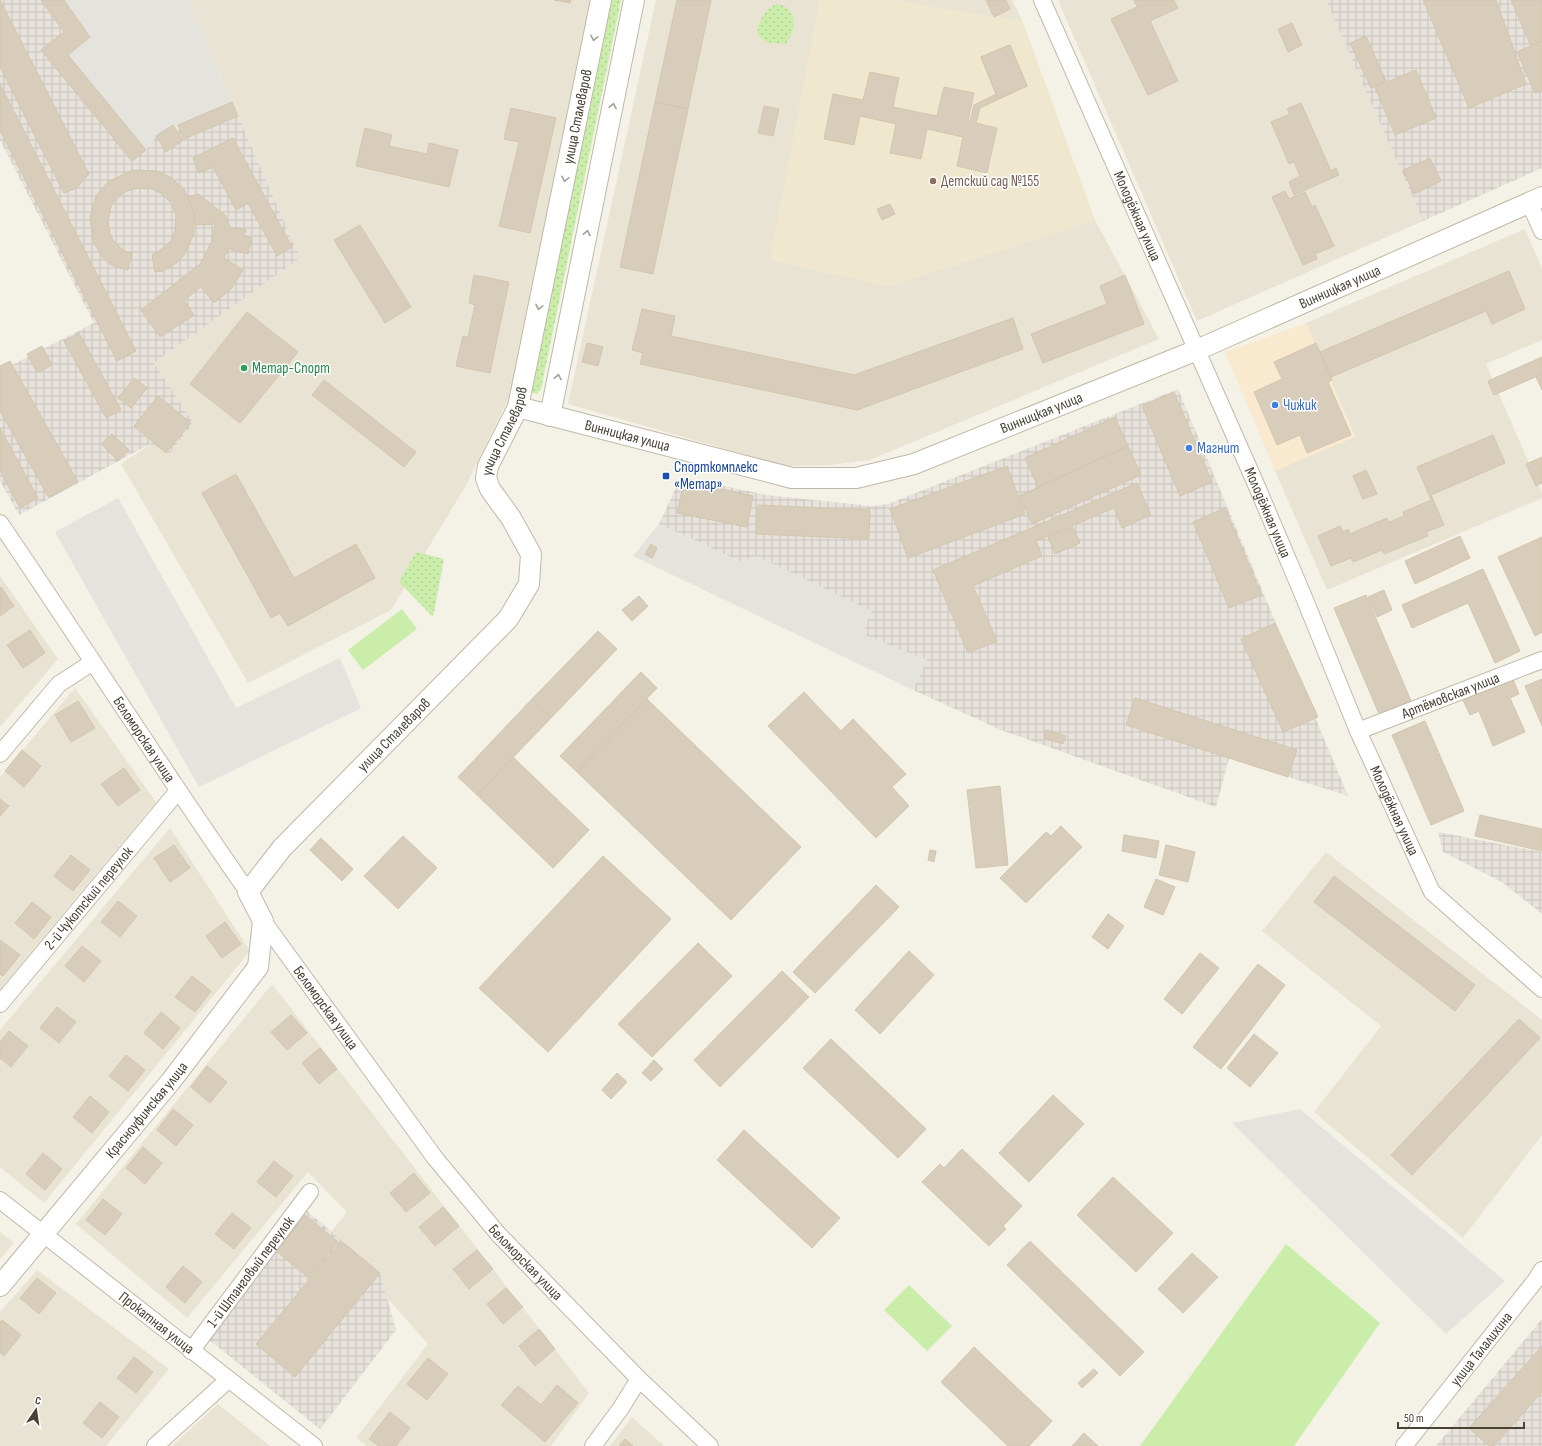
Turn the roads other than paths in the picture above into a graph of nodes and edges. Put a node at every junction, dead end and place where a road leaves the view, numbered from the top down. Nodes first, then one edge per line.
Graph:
1 (601, 0) edge
2 (634, 0) edge
3 (1042, 0) edge
4 (1536, 199) edge
5 (1542, 231) edge
6 (1197, 350) junction
7 (518, 407) junction
8 (550, 416) junction
9 (0, 523) edge
10 (1542, 660) edge
11 (93, 662) junction
12 (1358, 731) junction
13 (0, 754) edge
14 (178, 792) junction
15 (248, 892) junction
16 (263, 921) junction
17 (1542, 989) edge
18 (0, 1004) edge
19 (310, 1192) dead end
20 (0, 1200) edge
21 (43, 1236) junction
22 (1542, 1270) edge
23 (0, 1286) edge
24 (191, 1351) junction
25 (640, 1379) junction
26 (228, 1380) junction
27 (156, 1446) edge
28 (314, 1446) edge
29 (593, 1446) edge
30 (710, 1446) edge
31 (1404, 1446) edge

1 -> 7 street, улица Сталеваров
8 -> 2 street
3 - 6 street, Молодёжная улица
4 - 5 street
4 - 6 street, Винницкая улица
6 - 8 street, Винницкая улица
6 - 12 street, Молодёжная улица
7 - 8 street, Винницкая улица
7 - 15 street, улица Сталеваров
9 - 11 street, Беломорская улица
10 - 12 street, Артёмовская улица
11 - 13 street
11 - 14 street, Беломорская улица
12 - 17 street, Молодёжная улица
14 - 15 street, Беломорская улица
14 - 18 street, 2-й Чукотский переулок
15 - 16 street, Беломорская улица
16 - 21 street, Красноуфимская улица
16 - 25 street, Беломорская улица
19 - 24 street, 1-й Штанговый переулок
20 - 21 street, Прокатная улица
21 - 23 street, Красноуфимская улица
21 - 24 street, Прокатная улица
22 - 31 street, улица Талалихина
24 - 26 street, Прокатная улица
25 - 29 street
25 - 30 street, Беломорская улица
26 - 27 street
26 - 28 street, Прокатная улица

